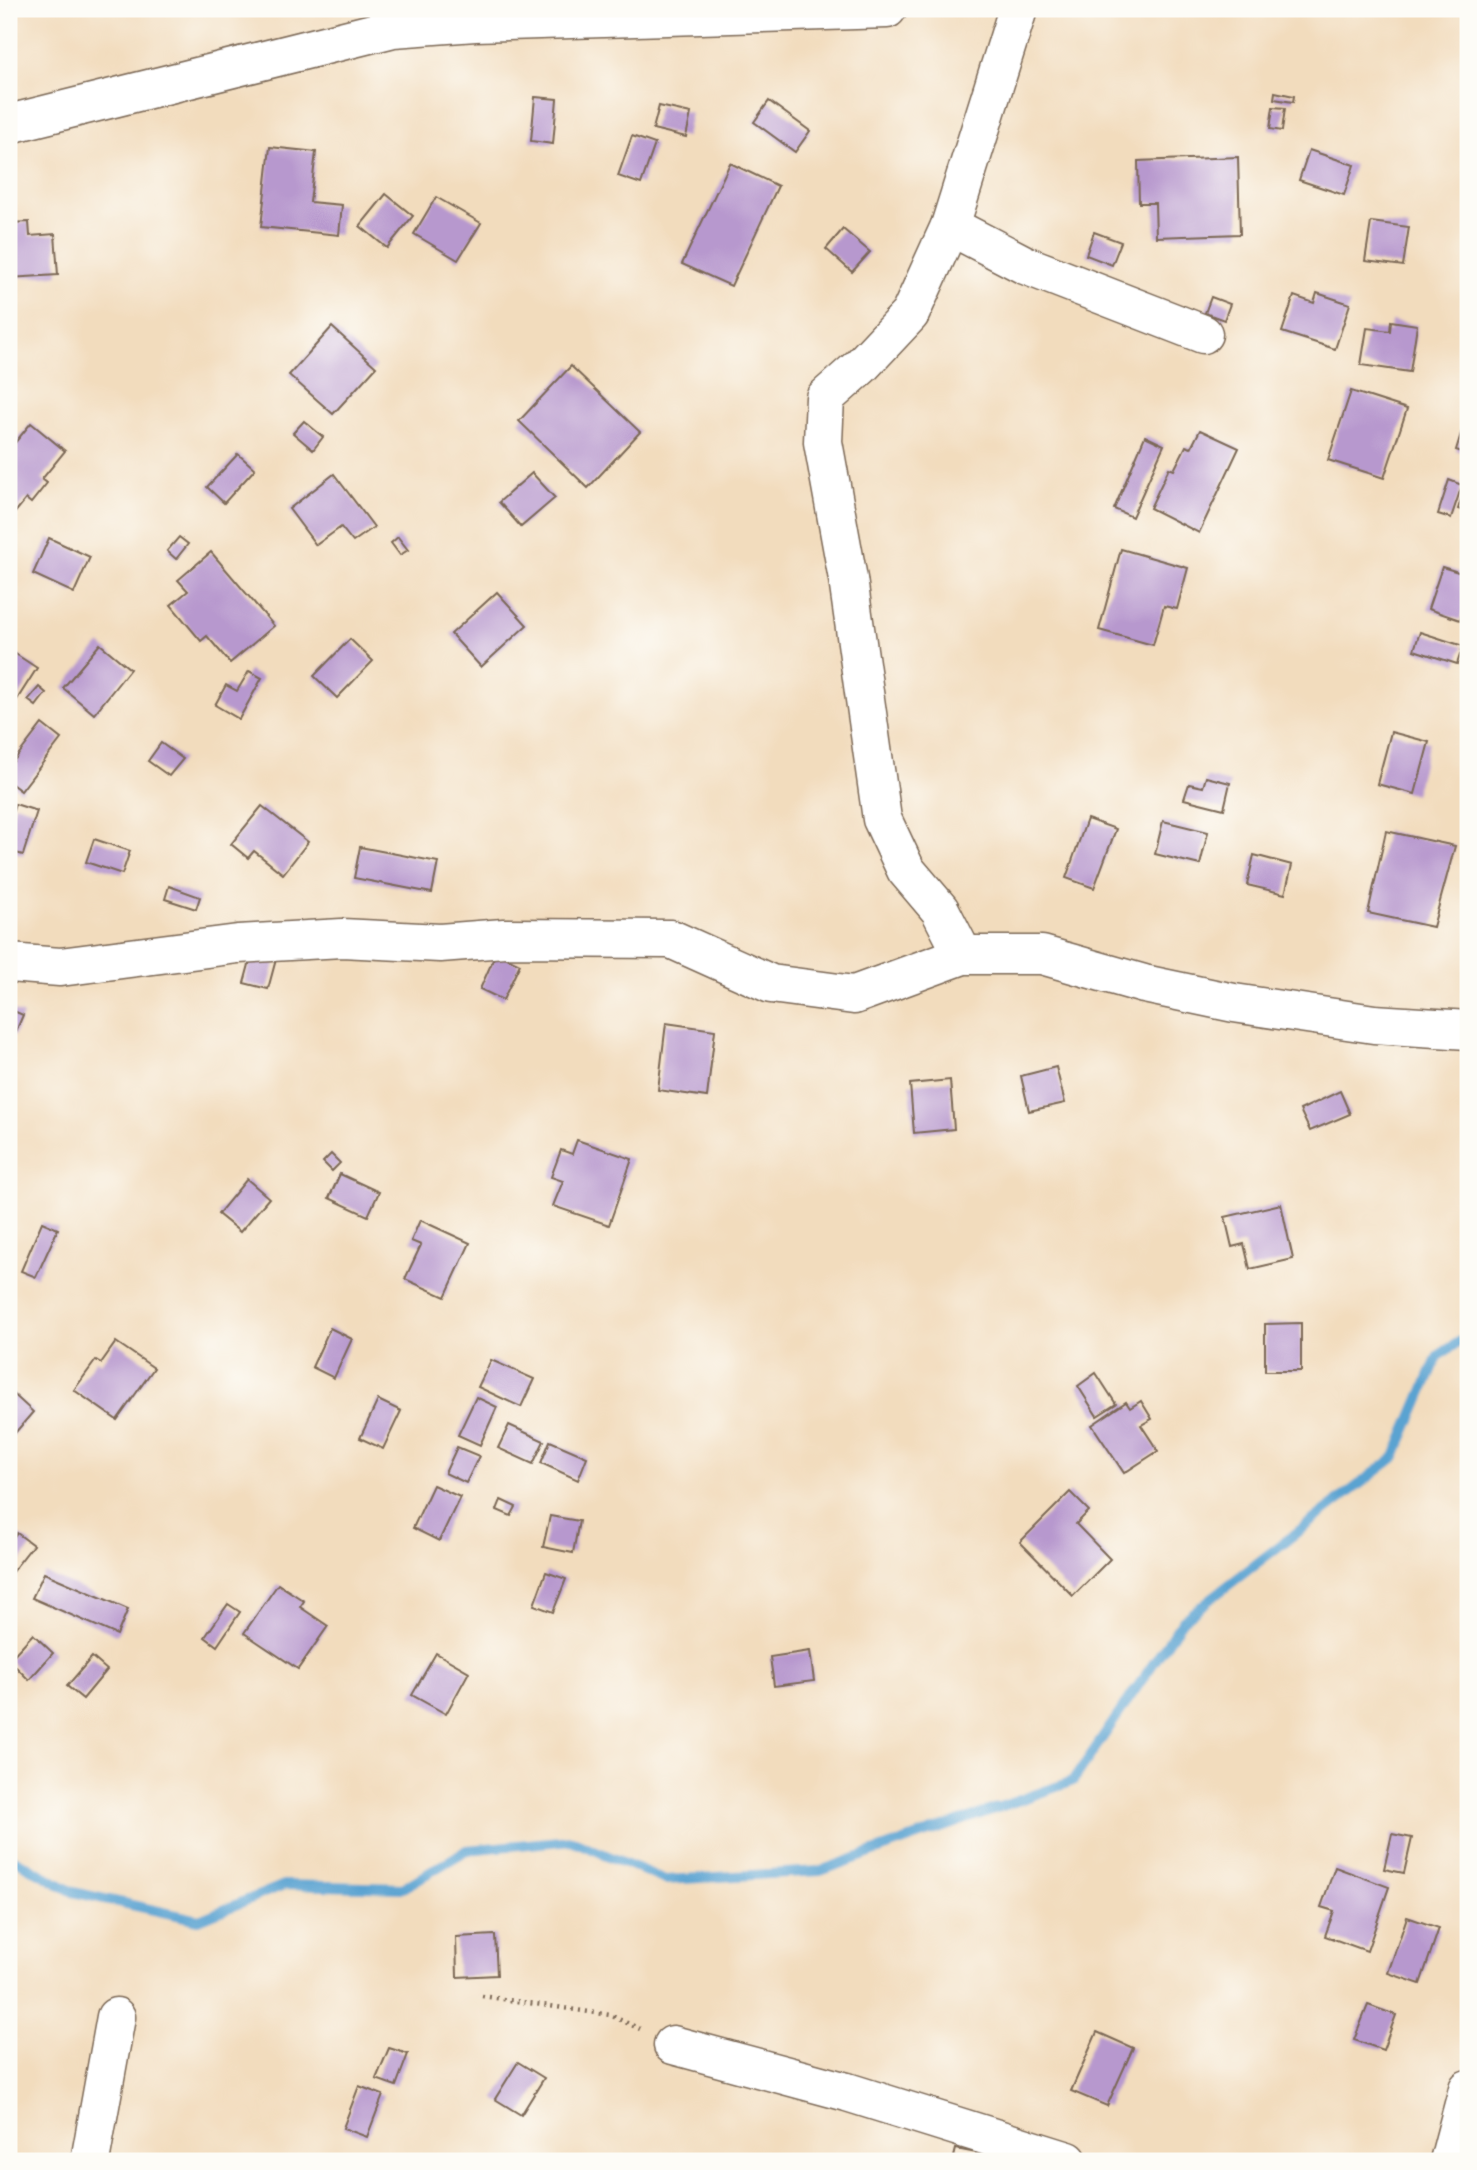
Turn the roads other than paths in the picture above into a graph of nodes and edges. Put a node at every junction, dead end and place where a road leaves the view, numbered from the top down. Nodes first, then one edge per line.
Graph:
1 (887, 9) edge
2 (1017, 9) edge
3 (395, 18) edge
4 (9, 124) edge
5 (950, 226) junction
6 (1203, 334) dead end
7 (963, 955) junction
8 (9, 963) edge
9 (1468, 1030) edge
10 (116, 2017) dead end
11 (673, 2045) road end
12 (1468, 2089) edge
13 (90, 2161) edge
14 (1068, 2161) edge
15 (1449, 2161) edge

1 - 3 street
2 - 5 street
3 - 4 street
5 - 6 street
5 - 7 street
7 - 8 street
7 - 9 street
10 - 13 street
11 - 14 street
12 - 15 street

